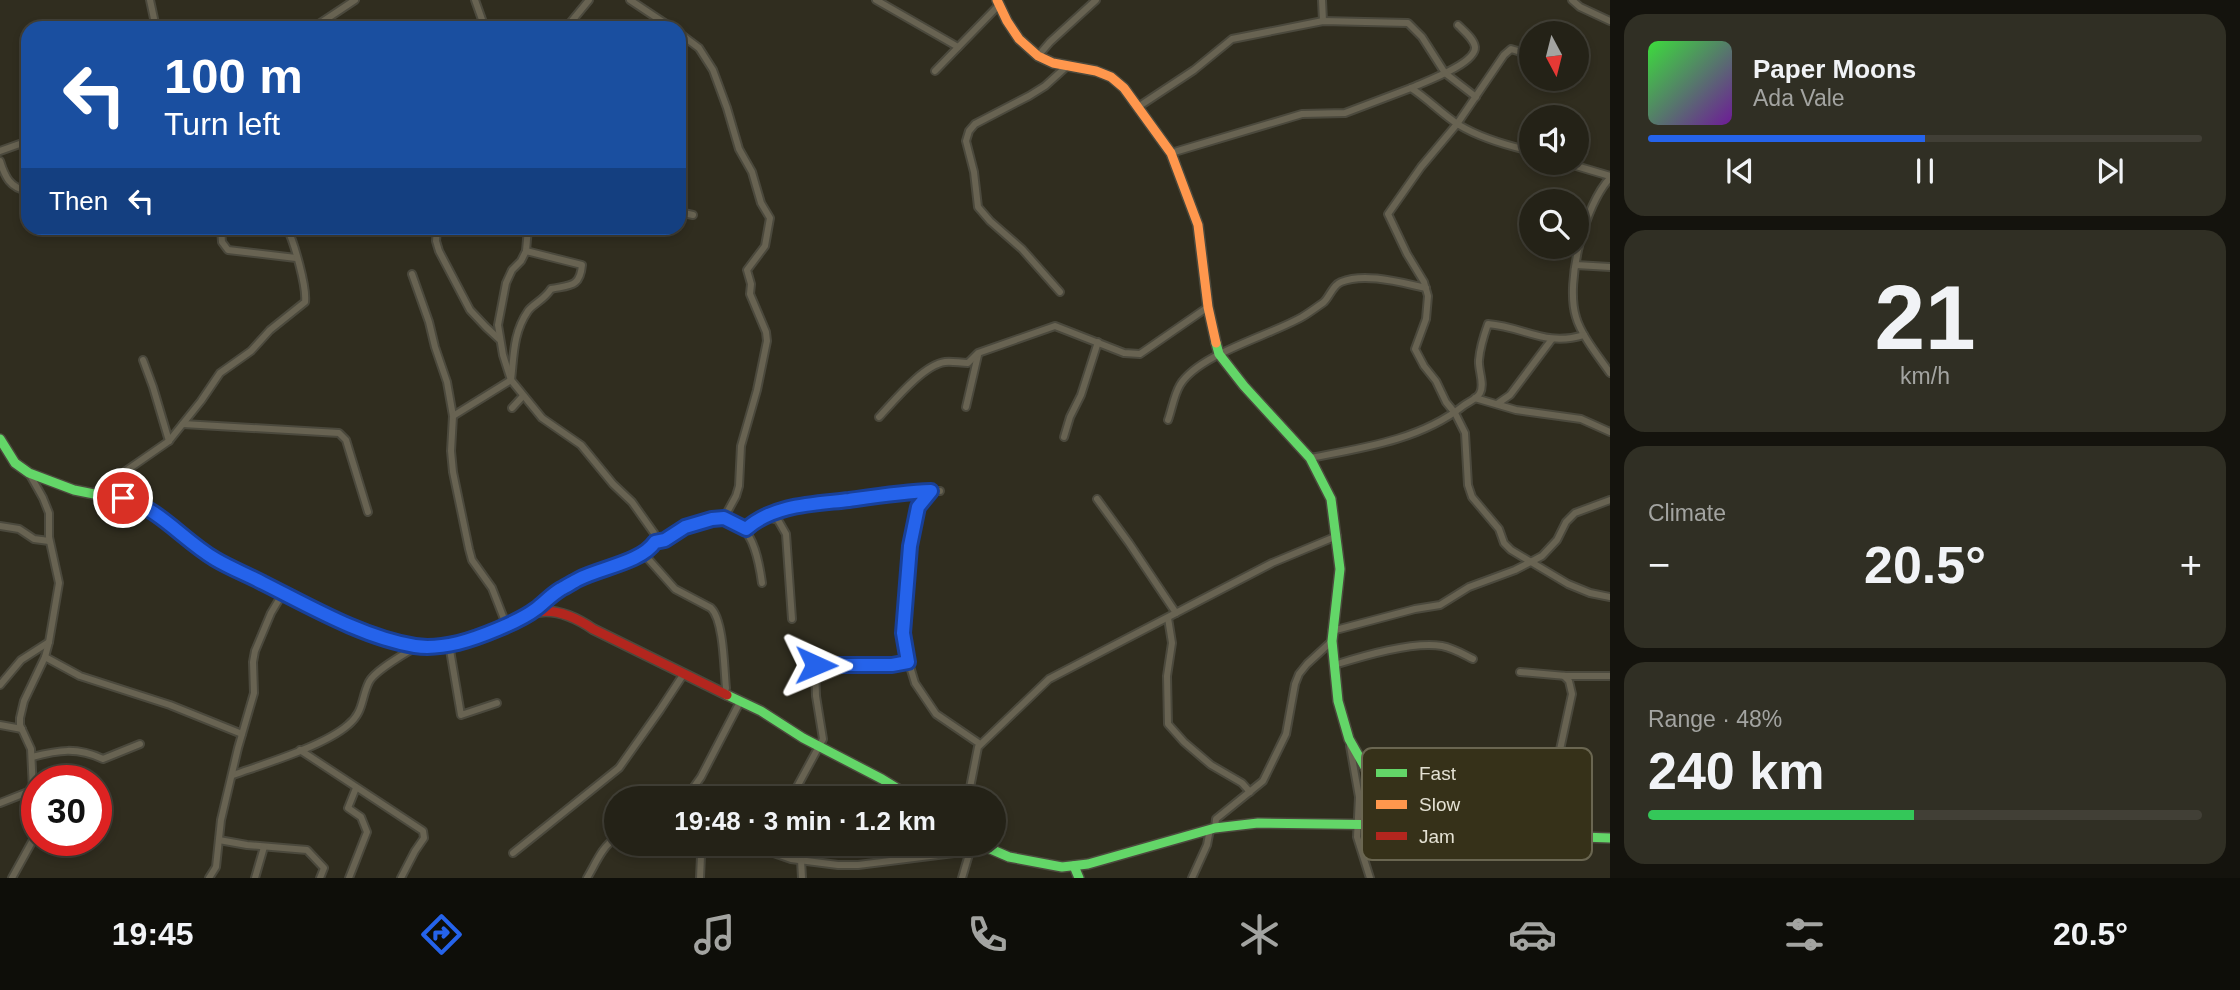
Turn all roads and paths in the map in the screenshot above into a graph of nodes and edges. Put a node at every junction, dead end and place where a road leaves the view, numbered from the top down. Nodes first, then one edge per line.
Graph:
1 (150, 0) edge
2 (355, 0) edge
3 (475, 0) edge
4 (589, 0) edge
5 (630, 0) edge
6 (876, 0) edge
7 (1096, 0) edge
8 (1322, 0) edge
9 (1572, 0) edge
10 (998, 3) edge
11 (154, 21) edge
12 (324, 21) edge
13 (482, 21) edge
14 (572, 21) edge
15 (662, 21) edge
16 (1323, 21) junction
17 (1610, 21) edge
18 (1458, 25) dead end
19 (686, 38) edge
20 (958, 47) junction
21 (1519, 51) edge
22 (1038, 56) junction
23 (1066, 67) junction
24 (935, 71) dead end
25 (1445, 73) junction
26 (1411, 88) junction
27 (1476, 97) junction
28 (1138, 107) junction
29 (1457, 124) junction
30 (21, 144) edge
31 (1519, 148) edge
32 (0, 151) edge
33 (1171, 153) junction
34 (0, 161) edge
35 (1589, 170) edge
36 (1610, 177) edge
37 (21, 189) edge
38 (686, 214) edge
39 (693, 215) dead end
40 (222, 235) edge
41 (290, 235) edge
42 (437, 235) edge
43 (527, 235) edge
44 (526, 251) junction
45 (296, 258) junction
46 (1576, 265) junction
47 (1610, 267) edge
48 (412, 274) dead end
49 (1426, 288) junction
50 (1060, 292) dead end
51 (1209, 307) junction
52 (1584, 335) junction
53 (499, 339) junction
54 (1552, 339) junction
55 (1098, 342) junction
56 (978, 353) junction
57 (1219, 354) junction
58 (143, 360) dead end
59 (1610, 373) edge
60 (511, 380) junction
61 (523, 396) junction
62 (1475, 398) junction
63 (1497, 404) junction
64 (966, 407) dead end
65 (512, 408) dead end
66 (1455, 413) junction
67 (453, 416) junction
68 (879, 417) dead end
69 (1168, 421) dead end
70 (183, 424) junction
71 (1610, 432) edge
72 (1064, 437) dead end
73 (0, 439) edge
74 (169, 441) junction
75 (1310, 458) junction
76 (29, 473) junction
77 (931, 491) junction
78 (940, 491) dead end
79 (92, 494) junction
80 (1097, 499) dead end
81 (1610, 500) edge
82 (368, 512) dead end
83 (766, 517) junction
84 (724, 518) junction
85 (0, 526) edge
86 (746, 529) junction
87 (1338, 536) junction
88 (50, 541) junction
89 (655, 542) junction
90 (643, 553) junction
91 (1532, 561) junction
92 (762, 583) dead end
93 (283, 593) junction
94 (1610, 597) edge
95 (534, 611) junction
96 (1176, 613) junction
97 (1168, 618) junction
98 (792, 619) dead end
99 (506, 624) junction
100 (1332, 636) junction
101 (49, 642) junction
102 (449, 644) junction
103 (417, 646) junction
104 (45, 657) junction
105 (1473, 659) dead end
106 (908, 662) junction
107 (1334, 665) junction
108 (1520, 672) dead end
109 (683, 675) junction
110 (1564, 676) junction
111 (1610, 677) edge
112 (0, 685) edge
113 (724, 694) junction
114 (740, 702) junction
115 (497, 703) dead end
116 (0, 724) edge
117 (22, 729) junction
118 (242, 734) junction
119 (1349, 739) junction
120 (140, 744) dead end
121 (980, 744) junction
122 (821, 746) junction
123 (1560, 748) edge
124 (300, 750) junction
125 (32, 757) junction
126 (1362, 762) edge
127 (32, 765) edge
128 (233, 775) junction
129 (695, 786) edge
130 (798, 786) edge
131 (893, 786) edge
132 (972, 786) edge
133 (356, 788) junction
134 (1250, 792) junction
135 (21, 795) edge
136 (0, 803) edge
137 (1356, 824) junction
138 (1362, 824) edge
139 (1213, 828) junction
140 (1592, 837) edge
141 (1610, 838) edge
142 (219, 839) junction
143 (264, 847) junction
144 (604, 849) edge
145 (513, 853) dead end
146 (1362, 854) edge
147 (1006, 855) edge
148 (23, 856) edge
149 (701, 856) edge
150 (785, 856) edge
151 (914, 856) edge
152 (968, 856) edge
153 (801, 860) junction
154 (1364, 860) edge
155 (1074, 866) junction
156 (216, 874) edge
157 (12, 878) edge
158 (209, 878) edge
159 (255, 878) edge
160 (320, 878) edge
161 (349, 878) edge
162 (401, 878) edge
163 (587, 878) edge
164 (700, 878) edge
165 (802, 878) edge
166 (962, 878) edge
167 (1079, 878) edge
168 (1192, 878) edge
169 (1370, 878) edge

1 - 11 street
2 - 12 street
3 - 13 street
4 - 14 street
5 - 15 street
6 - 20 street
7 - 22 street
8 - 16 street
9 - 17 street
10 - 20 street
10 - 22 street
16 - 25 street
16 - 28 street
18 - 25 street
19 - 84 street
20 - 24 street
21 - 27 street
22 - 23 street
23 - 28 street
23 - 50 street
25 - 26 street
25 - 27 street
26 - 29 street
26 - 33 street
27 - 29 street
28 - 33 street
29 - 31 street
29 - 49 street
30 - 32 street
33 - 51 street
34 - 37 street
35 - 36 street
36 - 46 street
38 - 39 street
40 - 45 street
41 - 45 street
42 - 53 street
43 - 44 street
44 - 53 street
44 - 60 street
45 - 70 street
46 - 47 street
46 - 52 street
48 - 67 street
49 - 57 street
49 - 66 street
51 - 55 street
51 - 57 street
52 - 54 street
52 - 59 street
53 - 60 street
54 - 62 street
54 - 63 street
55 - 56 street
55 - 72 street
56 - 64 street
56 - 68 street
57 - 69 street
57 - 75 street
58 - 74 street
60 - 61 street
60 - 67 street
61 - 65 street
61 - 89 street
62 - 63 street
62 - 66 street
63 - 71 street
66 - 75 street
66 - 91 street
67 - 99 street
70 - 74 street
70 - 82 street
73 - 76 street
74 - 79 street
75 - 87 street
76 - 79 street
76 - 88 street
77 - 78 street
77 - 83 street
77 - 106 street
79 - 93 street
80 - 96 street
81 - 91 street
83 - 86 street
83 - 98 street
84 - 86 street
84 - 89 street
85 - 88 street
86 - 92 street
87 - 96 street
87 - 100 street
88 - 101 street
89 - 90 street
90 - 95 street
90 - 113 street
91 - 94 street
91 - 100 street
93 - 103 street
93 - 118 street
95 - 99 street
95 - 109 street
96 - 97 street
97 - 121 street
97 - 134 street
99 - 102 street
100 - 107 street
100 - 134 street
101 - 104 street
101 - 112 street
102 - 103 street
102 - 115 street
103 - 124 street
104 - 117 street
104 - 118 street
105 - 107 street
106 - 121 street
106 - 122 street
107 - 119 street
108 - 110 street
109 - 113 street
109 - 145 street
110 - 111 street
110 - 123 street
113 - 114 street
114 - 122 street
114 - 129 street
116 - 117 street
117 - 125 street
118 - 128 street
119 - 126 street
119 - 137 street
120 - 125 street
121 - 132 street
122 - 130 street
122 - 131 street
124 - 128 street
124 - 133 street
125 - 127 street
128 - 142 street
133 - 161 street
133 - 162 street
134 - 139 street
135 - 136 street
137 - 138 street
137 - 139 street
137 - 146 street
139 - 155 street
139 - 168 street
140 - 141 street
142 - 143 street
142 - 156 street
143 - 159 street
143 - 160 street
144 - 163 street
147 - 155 street
148 - 157 street
149 - 164 street
150 - 153 street
151 - 153 street
152 - 166 street
153 - 165 street
154 - 169 street
155 - 167 street
156 - 158 street

